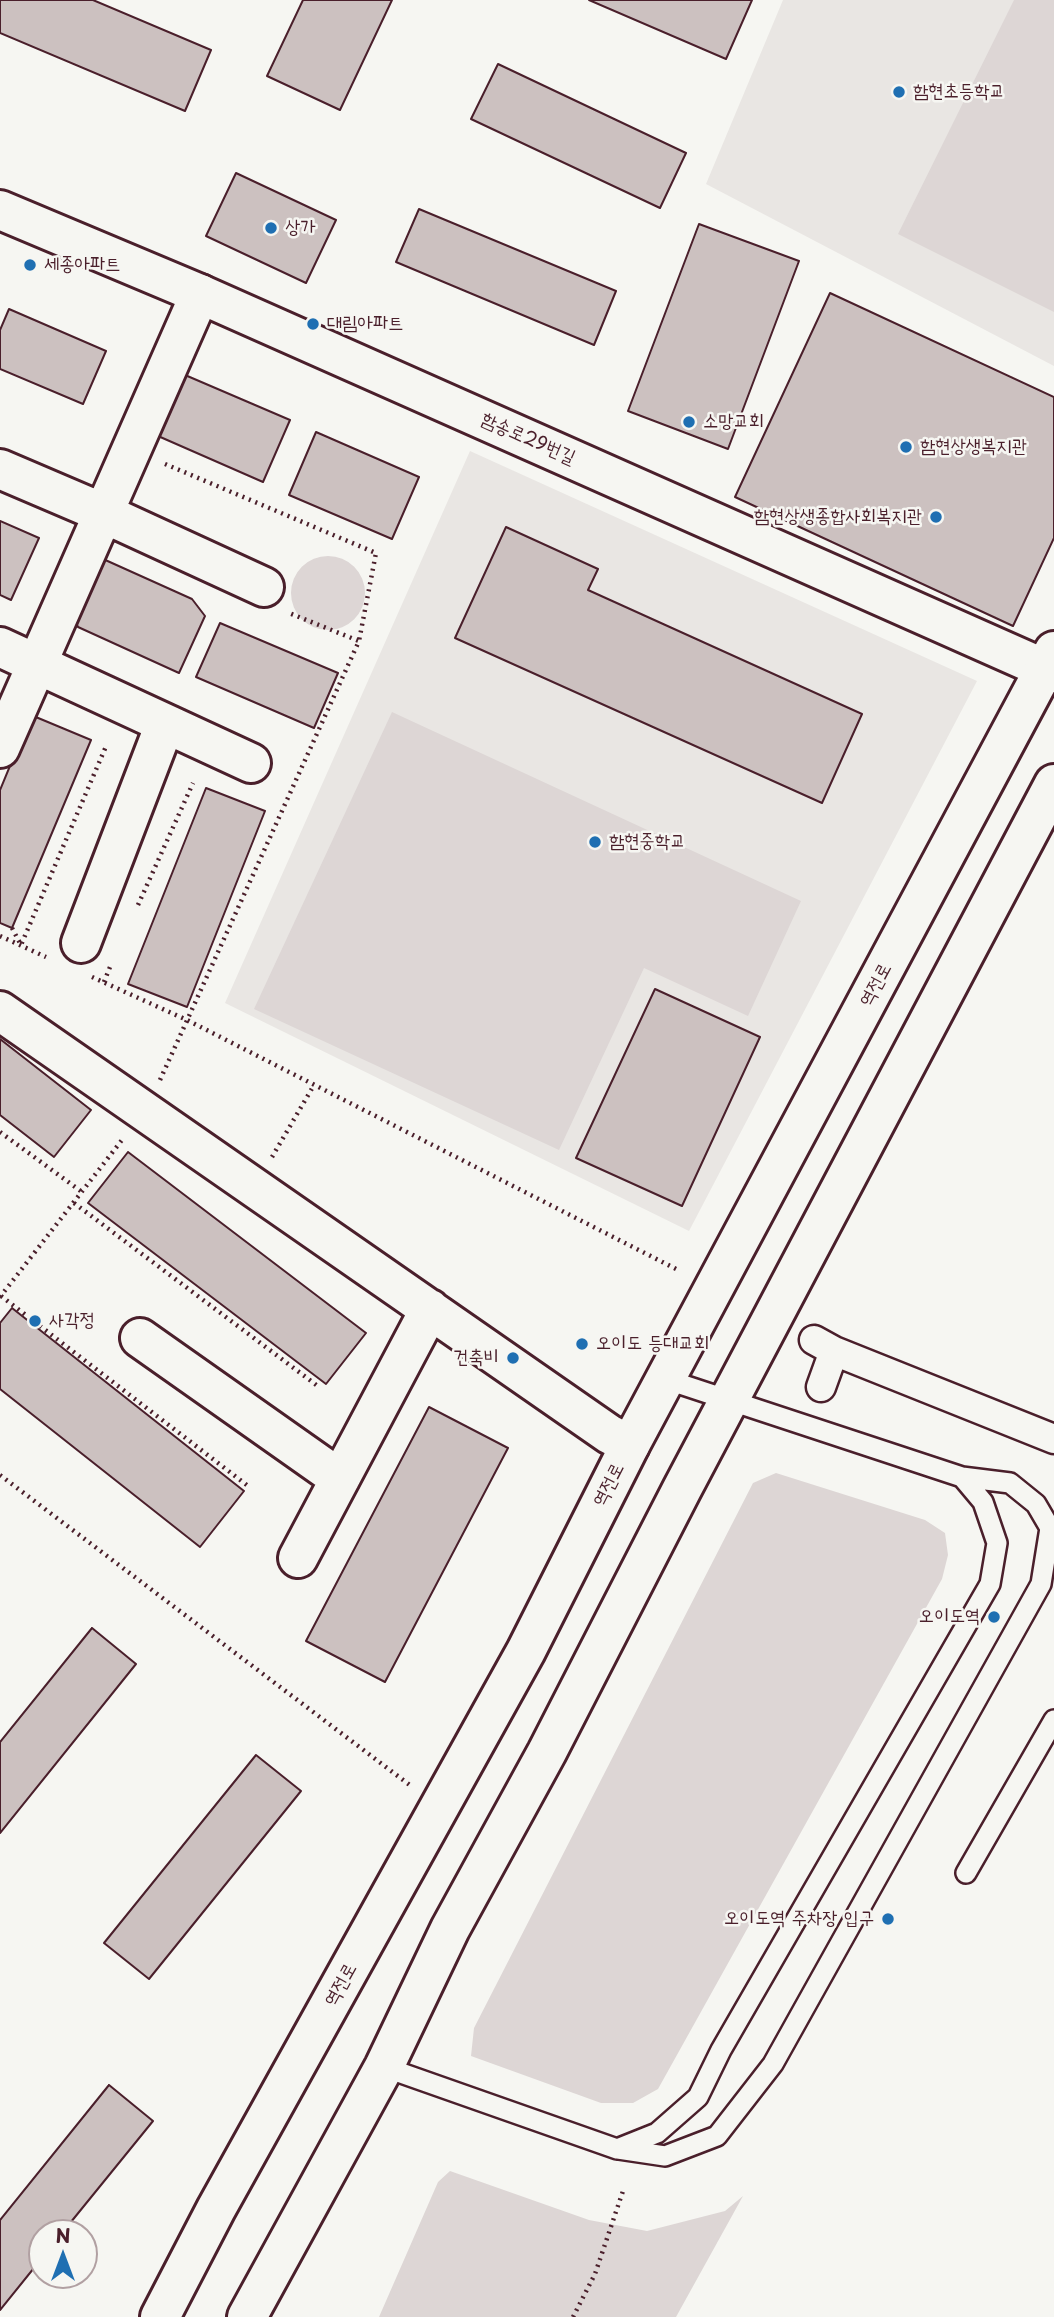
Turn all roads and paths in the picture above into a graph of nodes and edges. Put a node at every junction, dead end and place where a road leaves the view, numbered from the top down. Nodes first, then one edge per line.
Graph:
1 (0, 210) edge
2 (200, 294) junction
3 (165, 464) dead end
4 (0, 469) edge
5 (103, 513) junction
6 (264, 587) dead end
7 (359, 641) dead end
8 (0, 647) edge
9 (36, 664) junction
10 (1051, 665) edge
11 (165, 723) junction
12 (107, 744) dead end
13 (0, 748) edge
14 (251, 763) dead end
15 (193, 783) dead end
16 (1054, 784) edge
17 (137, 908) dead end
18 (12, 928) dead end
19 (0, 936) edge
20 (21, 946) junction
21 (83, 958) junction
22 (104, 982) junction
23 (0, 1012) edge
24 (314, 1085) junction
25 (145, 1112) junction
26 (0, 1132) edge
27 (255, 1188) junction
28 (82, 1192) junction
29 (74, 1203) junction
30 (680, 1271) dead end
31 (0, 1296) edge
32 (430, 1309) junction
33 (140, 1338) dead end
34 (665, 1379) junction
35 (319, 1387) dead end
36 (821, 1387) dead end
37 (731, 1400) junction
38 (1054, 1438) edge
39 (630, 1445) junction
40 (0, 1475) edge
41 (962, 1477) junction
42 (340, 1479) junction
43 (248, 1486) dead end
44 (298, 1558) dead end
45 (1054, 1720) edge
46 (412, 1787) dead end
47 (966, 1872) dead end
48 (384, 2067) junction
49 (617, 2149) junction
50 (624, 2188) dead end
51 (160, 2317) edge
52 (247, 2317) edge
53 (573, 2317) edge

1 - 2 street, 함송로29번길
2 - 5 street
2 - 10 street, 함송로29번길
3 - 7 path
4 - 5 street
5 - 6 street
5 - 9 street
8 - 9 street
9 - 11 street
9 - 13 street
10 - 34 street, 역전로
11 - 14 street
11 - 21 street
12 - 20 path
15 - 17 path
16 - 37 street
18 - 20 path
19 - 20 path
20 - 21 path
21 - 22 path
21 - 22 path
22 - 24 path
23 - 25 street
24 - 27 path
24 - 30 path
25 - 27 street
25 - 28 path
26 - 28 path
27 - 32 street
28 - 29 path
29 - 31 path
29 - 35 path
31 - 43 path
32 - 39 street
32 - 42 street
33 - 42 street
34 - 37 lane
34 - 39 street, 역전로
36 - 38 street
37 - 41 lane
37 - 48 street
39 - 51 street, 역전로
40 - 46 path
41 - 49 lane
41 - 49 lane
42 - 44 street
45 - 47 lane
48 - 49 lane
48 - 52 street
50 - 53 path

